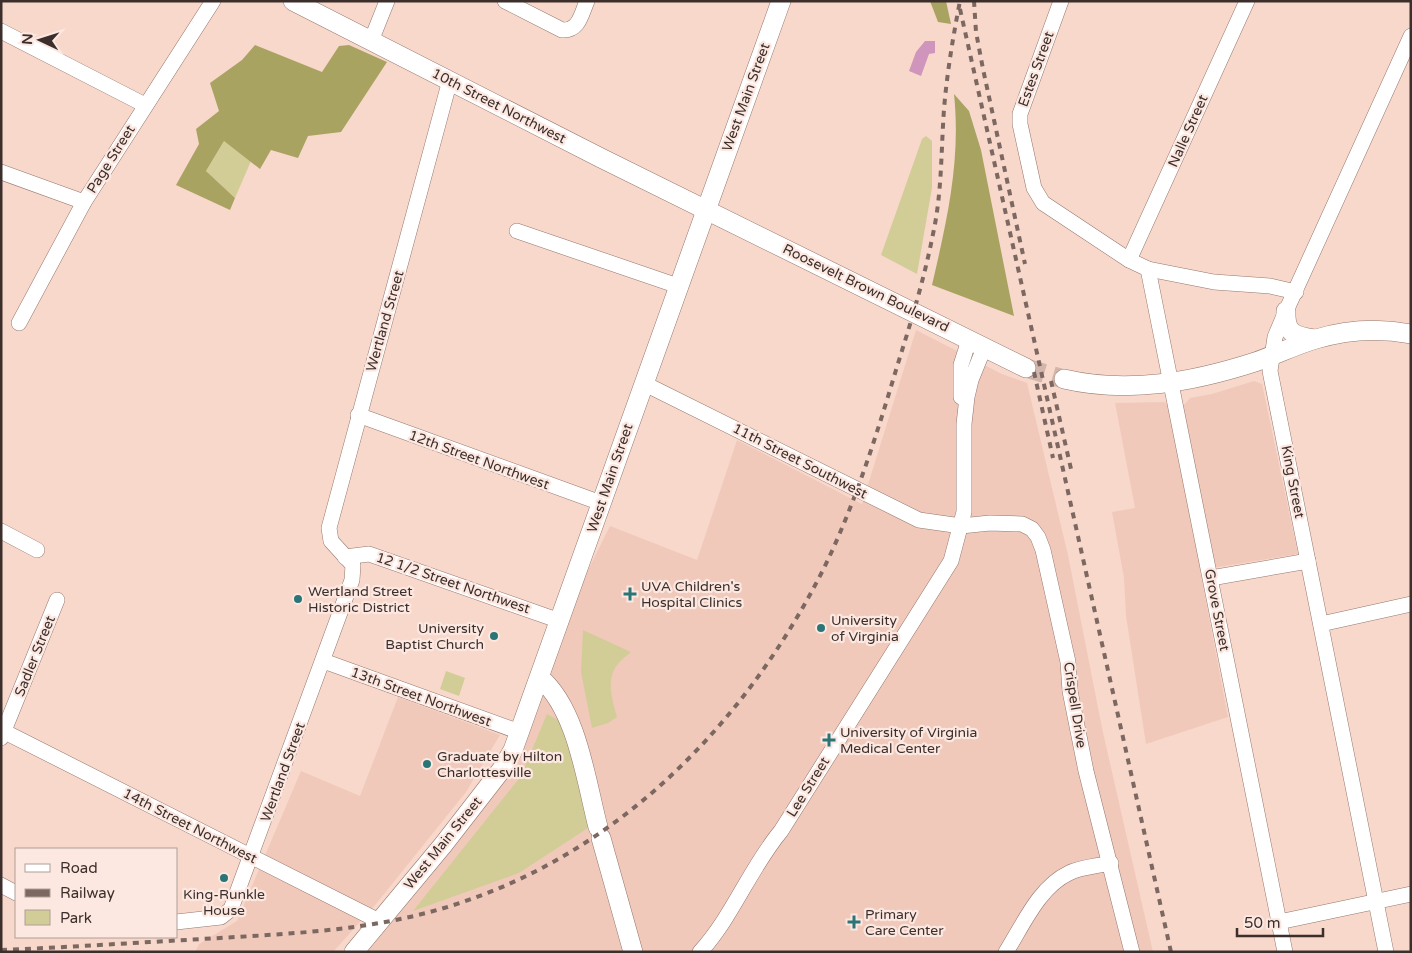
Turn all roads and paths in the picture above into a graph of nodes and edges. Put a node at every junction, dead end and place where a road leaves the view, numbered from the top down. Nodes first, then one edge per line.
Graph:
1 (213, 1) edge
2 (294, 1) edge
3 (387, 1) edge
4 (505, 1) edge
5 (587, 1) edge
6 (781, 1) edge
7 (1061, 1) edge
8 (1247, 1) edge
9 (1, 31) edge
10 (1411, 36) edge
11 (371, 41) junction
12 (450, 80) junction
13 (145, 105) junction
14 (1, 172) edge
15 (84, 202) junction
16 (705, 210) junction
17 (517, 231) dead end
18 (1129, 260) junction
19 (1148, 269) junction
20 (678, 286) junction
21 (1296, 292) junction
22 (1286, 311) junction
23 (19, 323) dead end
24 (1411, 334) edge
25 (1314, 339) junction
26 (977, 344) junction
27 (1271, 356) junction
28 (1026, 368) tunnel mouth
29 (1064, 379) tunnel mouth
30 (643, 383) junction
31 (1172, 383) junction
32 (358, 415) junction
33 (601, 503) junction
34 (962, 526) junction
35 (1, 531) edge
36 (37, 550) dead end
37 (345, 557) junction
38 (1308, 561) junction
39 (1211, 578) junction
40 (57, 600) dead end
41 (1411, 604) edge
42 (560, 621) junction
43 (1321, 624) junction
44 (322, 663) junction
45 (540, 678) junction
46 (520, 732) junction
47 (2, 734) edge
48 (251, 857) junction
49 (1111, 862) junction
50 (1, 886) edge
51 (15, 893) edge
52 (1411, 894) edge
53 (1376, 902) junction
54 (379, 921) junction
55 (181, 922) edge
56 (1280, 922) junction
57 (354, 952) edge
58 (633, 952) edge
59 (700, 952) edge
60 (1006, 952) edge
61 (1132, 952) edge
62 (1286, 952) edge
63 (1386, 952) edge

1 - 13 street, Page Street
2 - 11 main road, 10th Street Northwest
3 - 11 street
4 - 5 street
6 - 16 main road, West Main Street
7 - 18 street, Estes Street
8 - 18 street, Nalle Street
9 - 13 street
10 - 21 street, King Street
11 - 12 main road, 10th Street Northwest
12 - 16 main road, 10th Street Northwest
12 - 32 street, Wertland Street
13 - 15 street, Page Street
14 - 15 street
15 - 23 street, Page Street
16 - 20 main road, West Main Street
16 - 26 main road, Roosevelt Brown Boulevard
17 - 20 street
18 - 19 street
19 - 21 street
19 - 31 street, Grove Street
20 - 30 main road, West Main Street
21 - 22 street, King Street
22 - 25 main road
22 - 27 street, King Street
24 - 25 main road
25 - 27 main road
26 - 28 main road, Roosevelt Brown Boulevard
26 - 34 street, Lee Street
27 - 31 main road
27 - 38 street, King Street
29 - 31 main road
30 - 33 main road, West Main Street
30 - 34 street, 11th Street Southwest
31 - 39 street, Grove Street
32 - 33 street, 12th Street Northwest
32 - 37 street, Wertland Street
33 - 42 main road, West Main Street
34 - 49 street, Crispell Drive
34 - 59 street, Lee Street
35 - 36 street
37 - 42 street, 12 1/2 Street Northwest
37 - 44 street, Wertland Street
38 - 39 street
38 - 43 street, King Street
39 - 56 street, Grove Street
40 - 47 street, Sadler Street
41 - 43 street
42 - 45 main road, West Main Street
43 - 53 street, King Street
44 - 46 street, 13th Street Northwest
44 - 48 street, Wertland Street
45 - 46 main road, West Main Street
45 - 58 main road
46 - 54 main road, West Main Street
47 - 48 street, 14th Street Northwest
48 - 54 street, 14th Street Northwest
48 - 55 street, Wertland Street
49 - 60 street
49 - 61 street, Crispell Drive
50 - 51 street
52 - 53 street
53 - 56 street
53 - 63 street, King Street
54 - 57 main road, West Main Street
56 - 62 street, Grove Street

